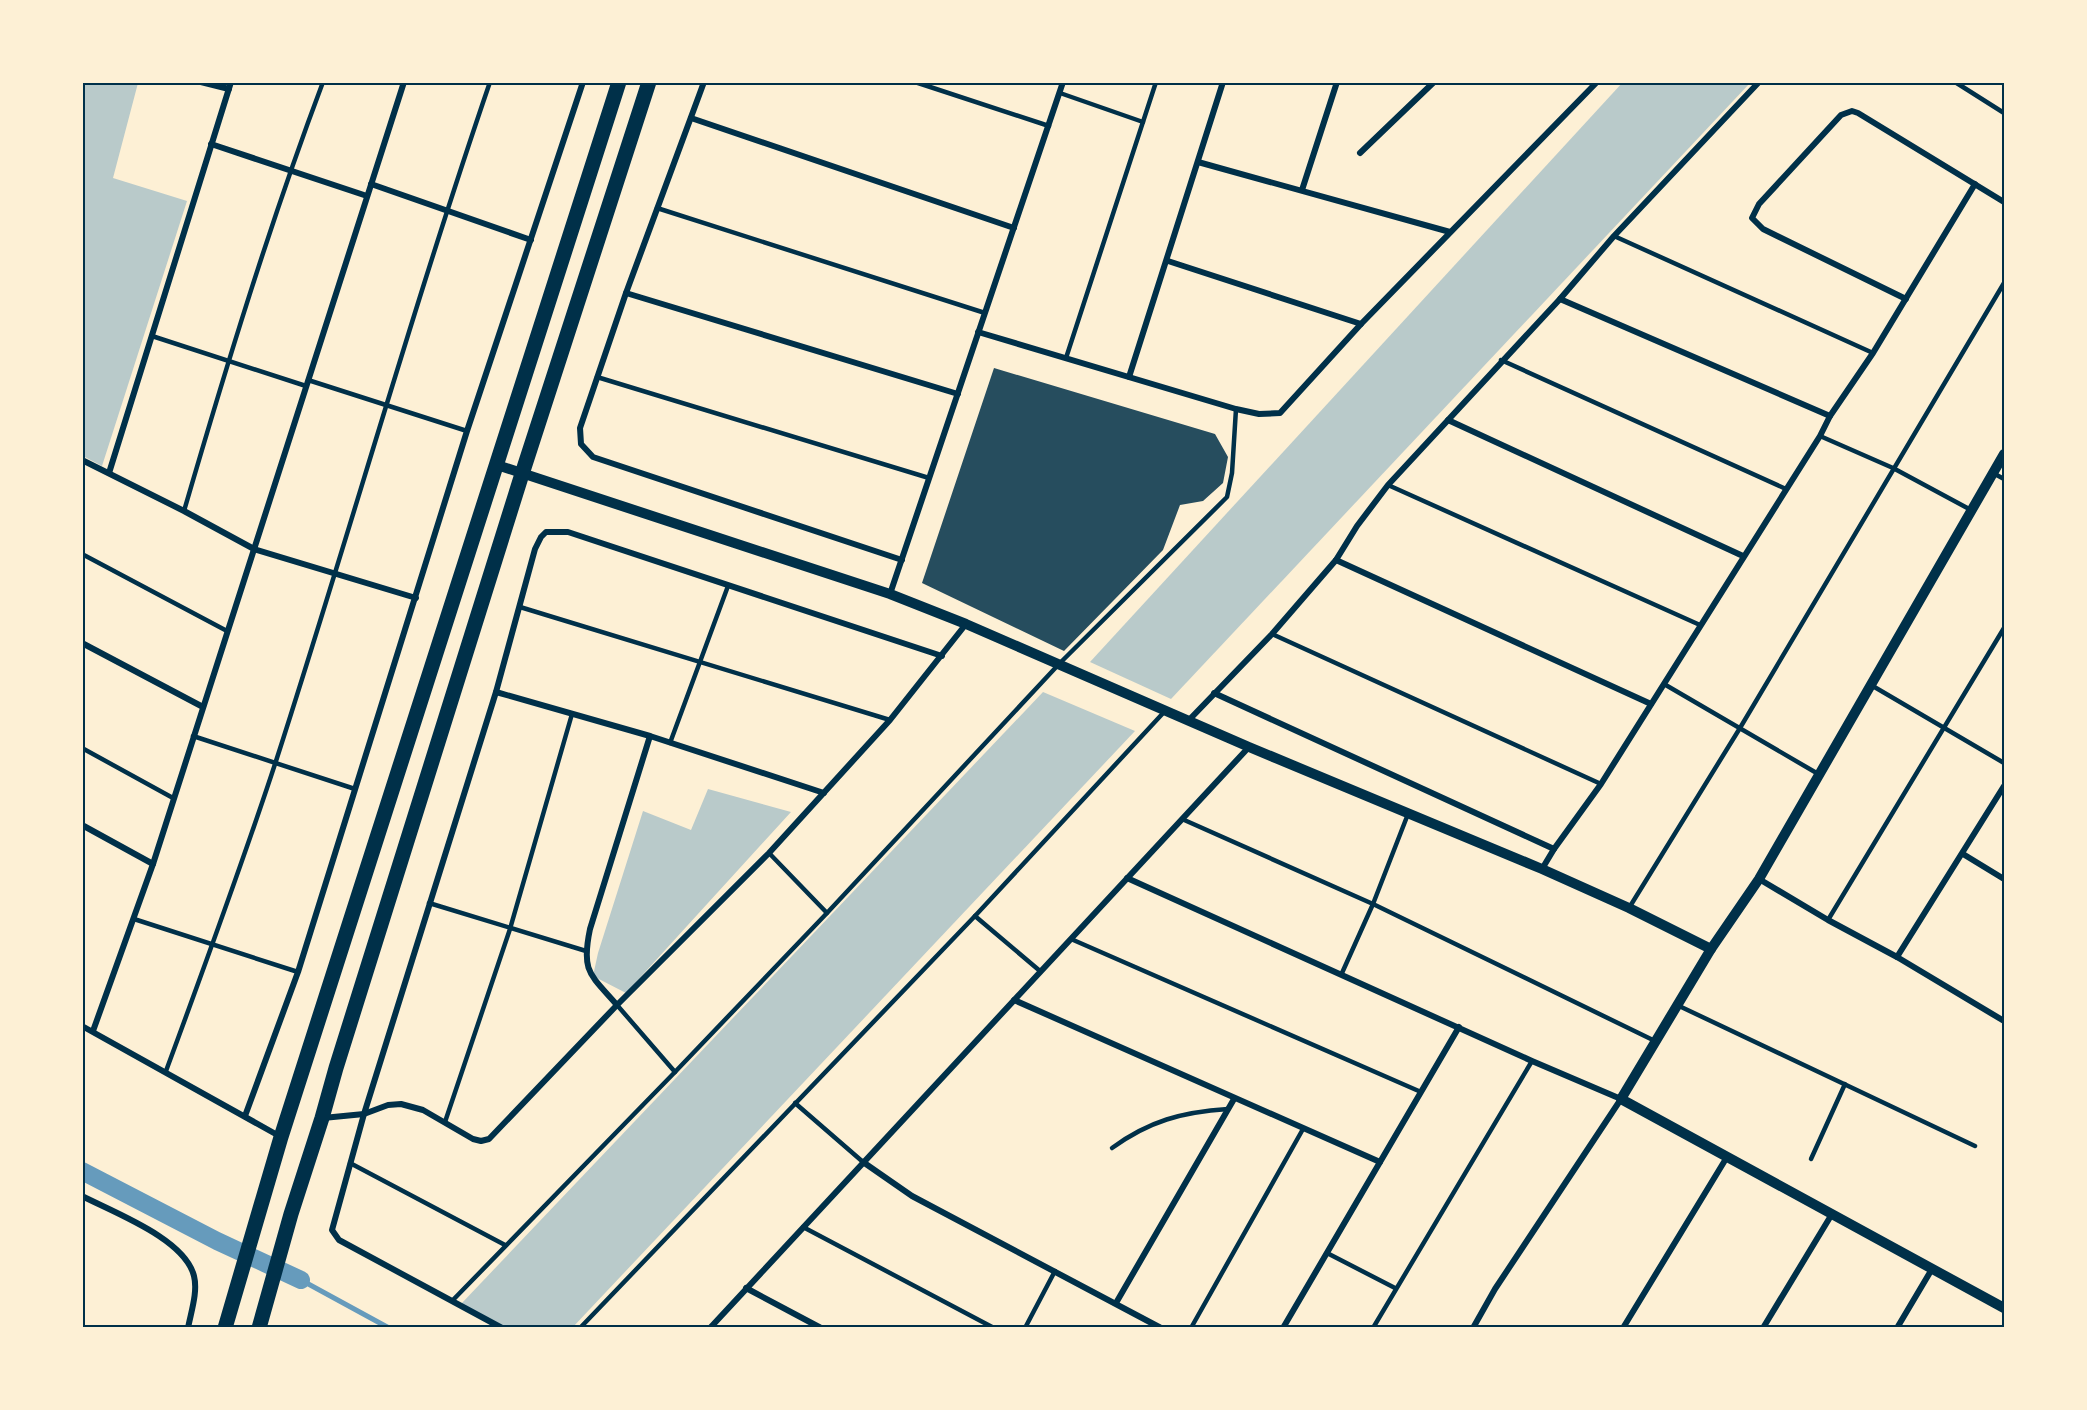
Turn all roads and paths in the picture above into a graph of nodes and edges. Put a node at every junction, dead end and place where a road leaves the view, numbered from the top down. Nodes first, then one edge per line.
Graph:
1 (201, 82) edge
2 (323, 82) edge
3 (404, 82) edge
4 (490, 82) edge
5 (583, 82) edge
6 (619, 82) edge
7 (649, 82) edge
8 (704, 82) edge
9 (915, 82) edge
10 (1063, 82) edge
11 (1156, 82) edge
12 (1223, 82) edge
13 (1337, 82) edge
14 (1434, 82) edge
15 (1597, 82) edge
16 (1759, 82) edge
17 (1955, 82) edge
18 (230, 86) edge
19 (1060, 93) junction
20 (2004, 113) edge
21 (690, 118) junction
22 (1143, 122) junction
23 (1049, 126) junction
24 (212, 144) junction
25 (1360, 153) dead end
26 (1198, 162) junction
27 (290, 171) junction
28 (371, 184) junction
29 (1975, 184) junction
30 (1302, 190) junction
31 (367, 196) junction
32 (2004, 202) edge
33 (657, 208) junction
34 (446, 210) junction
35 (1014, 228) junction
36 (1450, 232) junction
37 (1614, 236) junction
38 (531, 240) junction
39 (1168, 261) junction
40 (2004, 283) edge
41 (626, 293) junction
42 (1560, 299) junction
43 (1906, 299) junction
44 (985, 313) junction
45 (1361, 324) junction
46 (978, 332) junction
47 (152, 336) junction
48 (1873, 353) junction
49 (1066, 358) junction
50 (228, 360) junction
51 (1501, 360) junction
52 (597, 377) junction
53 (1129, 377) junction
54 (307, 383) junction
55 (958, 394) junction
56 (387, 405) junction
57 (1236, 409) junction
58 (1830, 416) junction
59 (1448, 420) junction
60 (466, 431) junction
61 (1820, 436) junction
62 (2004, 454) edge
63 (82, 460) edge
64 (497, 465) junction
65 (1893, 468) junction
66 (109, 473) junction
67 (1993, 473) junction
68 (522, 474) junction
69 (929, 478) junction
70 (2004, 479) edge
71 (1388, 485) junction
72 (1786, 489) junction
73 (1971, 510) junction
74 (184, 511) junction
75 (254, 549) junction
76 (82, 554) edge
77 (1743, 556) junction
78 (902, 560) junction
79 (1336, 560) junction
80 (335, 574) junction
81 (728, 586) junction
82 (890, 594) junction
83 (416, 598) junction
84 (520, 608) junction
85 (966, 624) junction
86 (1700, 626) junction
87 (2004, 628) edge
88 (227, 631) junction
89 (1272, 634) junction
90 (82, 643) edge
91 (942, 656) junction
92 (700, 662) junction
93 (1059, 664) junction
94 (1664, 684) junction
95 (1871, 685) junction
96 (496, 692) junction
97 (1214, 693) junction
98 (1651, 704) junction
99 (203, 707) junction
100 (1165, 711) junction
101 (572, 714) junction
102 (890, 720) junction
103 (1189, 720) junction
104 (1740, 728) junction
105 (1945, 728) junction
106 (193, 736) junction
107 (650, 736) junction
108 (670, 743) junction
109 (1249, 747) junction
110 (82, 748) edge
111 (275, 763) junction
112 (2004, 763) edge
113 (1820, 775) junction
114 (1600, 784) junction
115 (2004, 786) edge
116 (355, 789) junction
117 (824, 793) junction
118 (173, 798) junction
119 (1408, 814) junction
120 (1182, 819) junction
121 (82, 825) edge
122 (1554, 849) junction
123 (769, 853) junction
124 (1963, 854) junction
125 (153, 864) junction
126 (1542, 869) junction
127 (1128, 878) junction
128 (1759, 879) junction
129 (2004, 879) edge
130 (429, 903) junction
131 (1373, 904) junction
132 (1629, 908) junction
133 (826, 913) junction
134 (975, 916) junction
135 (134, 919) junction
136 (1828, 920) junction
137 (510, 929) junction
138 (1071, 939) junction
139 (212, 945) junction
140 (1711, 949) junction
141 (586, 951) junction
142 (1897, 957) junction
143 (1040, 971) junction
144 (298, 972) junction
145 (1342, 973) junction
146 (1014, 1000) junction
147 (617, 1005) junction
148 (1677, 1005) junction
149 (2004, 1021) edge
150 (82, 1026) edge
151 (1459, 1027) junction
152 (93, 1031) junction
153 (1655, 1041) junction
154 (1533, 1061) junction
155 (166, 1071) junction
156 (675, 1072) junction
157 (1845, 1084) junction
158 (1421, 1092) junction
159 (1234, 1099) junction
160 (1621, 1099) junction
161 (795, 1103) junction
162 (1227, 1109) junction
163 (364, 1114) junction
164 (245, 1116) junction
165 (322, 1118) junction
166 (445, 1122) junction
167 (1303, 1129) junction
168 (282, 1137) junction
169 (1975, 1146) dead end
170 (1112, 1148) dead end
171 (1727, 1157) junction
172 (1811, 1159) dead end
173 (863, 1162) junction
174 (1380, 1162) junction
175 (350, 1163) junction
176 (82, 1196) edge
177 (1832, 1214) junction
178 (804, 1227) junction
179 (505, 1245) junction
180 (1327, 1253) junction
181 (1932, 1269) junction
182 (1055, 1271) junction
183 (746, 1288) junction
184 (1395, 1288) junction
185 (452, 1301) junction
186 (1116, 1303) junction
187 (2004, 1308) edge
188 (226, 1325) edge
189 (188, 1328) edge
190 (259, 1328) edge
191 (502, 1328) edge
192 (580, 1328) edge
193 (710, 1328) edge
194 (821, 1328) edge
195 (994, 1328) edge
196 (1025, 1328) edge
197 (1161, 1328) edge
198 (1191, 1328) edge
199 (1283, 1328) edge
200 (1373, 1328) edge
201 (1473, 1328) edge
202 (1623, 1328) edge
203 (1763, 1328) edge
204 (1897, 1328) edge

1 - 18 street
2 - 27 lane
3 - 28 street
4 - 34 lane
5 - 38 street
6 - 64 main road
7 - 68 main road
8 - 21 street
9 - 23 lane
10 - 19 street
11 - 22 lane
12 - 26 street
13 - 30 street
14 - 25 street
15 - 36 street
16 - 37 street
17 - 20 lane
18 - 24 street
19 - 22 lane
19 - 23 street
21 - 33 street
21 - 35 street
22 - 49 lane
23 - 35 street
24 - 27 street
24 - 47 street
26 - 30 street
26 - 39 street
27 - 31 street
27 - 50 lane
28 - 31 street
28 - 34 street
29 - 32 street
29 - 43 street
29 - 43 street
30 - 36 street
31 - 54 street
33 - 41 street
33 - 44 lane
34 - 38 street
34 - 56 lane
35 - 44 street
36 - 45 street
37 - 42 street
37 - 48 lane
38 - 60 street
39 - 45 street
39 - 53 street
40 - 65 lane
41 - 52 street
41 - 55 street
42 - 51 street
42 - 58 street
43 - 48 street
44 - 46 street
45 - 57 street
46 - 49 street
46 - 55 street
47 - 50 lane
47 - 66 street
48 - 58 street
49 - 53 street
50 - 54 lane
50 - 74 lane
51 - 59 street
51 - 72 lane
52 - 69 lane
52 - 78 street
53 - 57 street
54 - 56 lane
54 - 75 street
55 - 69 street
56 - 60 lane
56 - 80 lane
57 - 93 lane
58 - 61 street
59 - 71 street
59 - 77 street
60 - 83 street
61 - 65 lane
61 - 72 street
62 - 67 street
63 - 66 street
64 - 68 street
64 - 168 main road
65 - 73 lane
65 - 104 lane
66 - 74 street
67 - 70 lane
67 - 73 street
68 - 82 street
68 - 165 main road
69 - 78 street
71 - 79 street
71 - 86 lane
72 - 77 street
73 - 95 street
74 - 75 street
75 - 80 street
75 - 88 street
76 - 88 lane
77 - 86 street
78 - 82 street
79 - 89 street
79 - 98 street
80 - 83 street
80 - 111 lane
81 - 84 street
81 - 91 street
81 - 92 lane
82 - 85 street
83 - 116 street
84 - 92 lane
84 - 96 street
85 - 91 street
85 - 93 street
86 - 94 street
87 - 105 lane
88 - 99 street
89 - 97 street
89 - 114 lane
90 - 99 street
91 - 102 street
92 - 102 lane
92 - 108 lane
93 - 100 street
93 - 133 lane
94 - 98 street
94 - 104 lane
95 - 105 lane
95 - 113 street
96 - 101 street
96 - 130 street
97 - 103 street
97 - 122 street
98 - 114 street
99 - 106 street
100 - 103 street
100 - 134 lane
101 - 107 street
101 - 137 lane
102 - 117 street
103 - 109 street
104 - 113 lane
104 - 132 lane
105 - 112 lane
105 - 136 lane
106 - 111 lane
106 - 118 street
107 - 108 street
107 - 141 street
108 - 117 street
109 - 119 street
109 - 120 street
110 - 118 lane
111 - 116 lane
111 - 139 lane
113 - 128 street
114 - 122 street
115 - 124 street
116 - 144 street
117 - 123 street
118 - 125 street
119 - 126 street
119 - 131 lane
120 - 127 street
120 - 131 lane
121 - 125 street
122 - 126 street
123 - 133 lane
123 - 147 street
124 - 129 street
124 - 142 street
125 - 135 street
126 - 132 street
127 - 138 street
127 - 145 street
128 - 136 street
128 - 140 street
130 - 137 lane
130 - 163 street
131 - 145 lane
131 - 153 lane
132 - 140 street
133 - 156 lane
134 - 143 lane
134 - 161 lane
135 - 139 lane
135 - 152 street
136 - 142 street
137 - 141 lane
137 - 166 lane
138 - 143 street
138 - 158 lane
139 - 144 lane
139 - 155 lane
140 - 148 street
141 - 147 street
142 - 149 street
143 - 146 street
144 - 164 street
145 - 151 street
146 - 159 street
146 - 173 street
147 - 156 lane
147 - 166 street
148 - 153 street
148 - 157 lane
150 - 152 street
151 - 154 street
151 - 158 street
152 - 155 street
153 - 160 street
154 - 160 street
154 - 184 lane
155 - 164 street
156 - 179 lane
157 - 169 lane
157 - 172 lane
158 - 174 street
159 - 162 street
159 - 167 street
160 - 171 street
160 - 201 street
161 - 173 lane
161 - 192 lane
162 - 170 lane
162 - 186 street
163 - 165 street
163 - 166 street
163 - 175 street
164 - 168 street
165 - 190 main road
167 - 174 street
167 - 198 lane
168 - 188 main road
171 - 177 street
171 - 202 street
173 - 178 street
173 - 182 street
174 - 180 street
175 - 179 lane
175 - 185 street
176 - 189 street
177 - 181 street
177 - 203 street
178 - 183 street
178 - 195 lane
179 - 185 lane
180 - 184 lane
180 - 199 street
181 - 187 street
181 - 204 street
182 - 186 street
182 - 196 lane
183 - 193 street
183 - 194 street
184 - 200 lane
185 - 191 street
186 - 197 street

